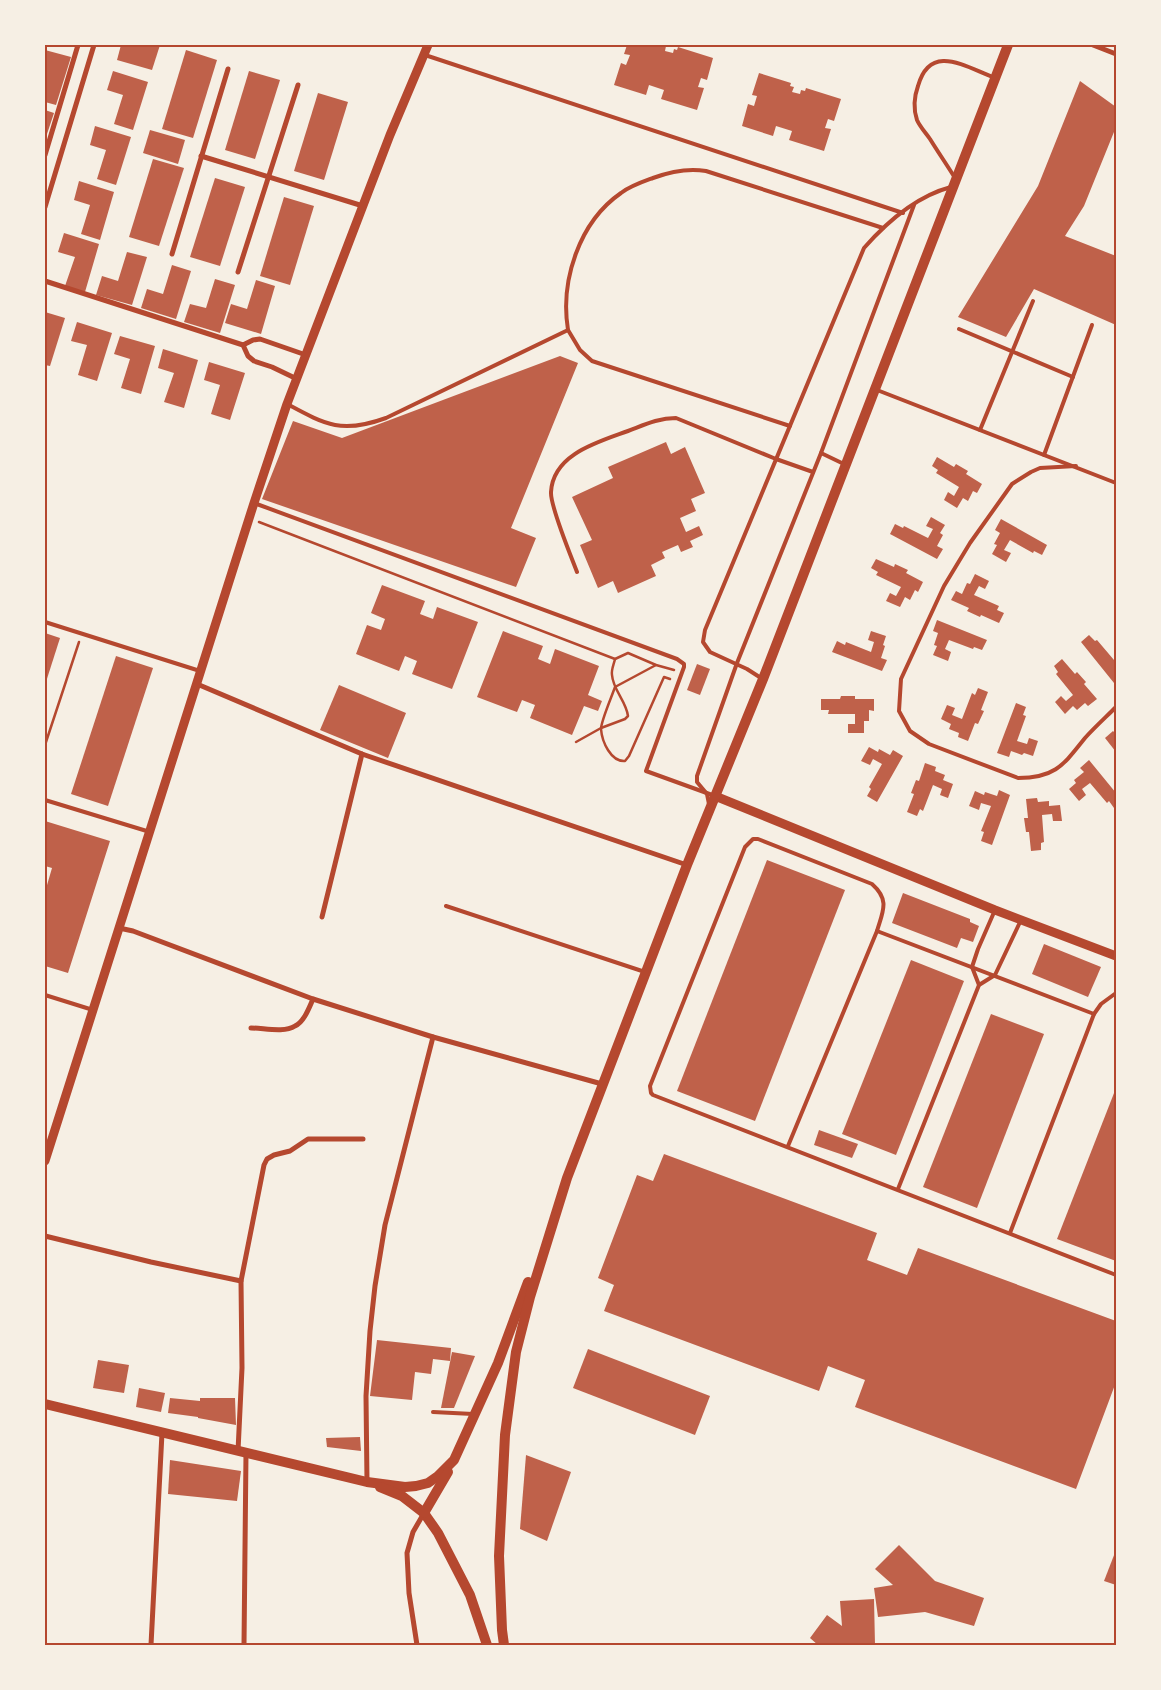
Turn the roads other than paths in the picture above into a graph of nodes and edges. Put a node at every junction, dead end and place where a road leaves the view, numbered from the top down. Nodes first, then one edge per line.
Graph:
1 (78, 45) edge
2 (94, 45) edge
3 (428, 45) edge
4 (1092, 45) edge
5 (1008, 47) edge
6 (1116, 54) edge
7 (424, 55) junction
8 (228, 68) dead end
9 (995, 78) junction
10 (298, 85) dead end
11 (45, 155) edge
12 (201, 156) junction
13 (268, 177) junction
14 (955, 183) junction
15 (914, 205) junction
16 (363, 206) junction
17 (45, 207) edge
18 (902, 213) junction
19 (883, 228) junction
20 (172, 254) dead end
21 (238, 272) dead end
22 (45, 282) edge
23 (1033, 301) dead end
24 (1092, 326) dead end
25 (959, 329) dead end
26 (568, 330) junction
27 (243, 345) junction
28 (1012, 351) junction
29 (306, 355) junction
30 (1073, 377) junction
31 (297, 379) junction
32 (875, 389) junction
33 (287, 404) junction
34 (790, 426) junction
35 (980, 430) junction
36 (820, 453) junction
37 (1044, 454) junction
38 (776, 459) junction
39 (846, 465) junction
40 (1076, 466) junction
41 (813, 472) junction
42 (1106, 478) junction
43 (1116, 478) edge
44 (1116, 483) edge
45 (254, 503) junction
46 (578, 572) dead end
47 (45, 622) edge
48 (737, 664) junction
49 (201, 671) junction
50 (763, 679) junction
51 (197, 684) junction
52 (1116, 707) edge
53 (362, 754) junction
54 (711, 795) junction
55 (45, 800) edge
56 (150, 832) junction
57 (688, 865) junction
58 (446, 906) dead end
59 (995, 910) junction
60 (322, 917) dead end
61 (1022, 920) junction
62 (119, 928) junction
63 (877, 931) junction
64 (1116, 956) edge
65 (972, 967) junction
66 (646, 972) junction
67 (995, 976) junction
68 (980, 985) junction
69 (1116, 993) edge
70 (45, 995) edge
71 (313, 1000) junction
72 (93, 1010) junction
73 (1094, 1014) junction
74 (251, 1028) dead end
75 (433, 1037) junction
76 (602, 1084) junction
77 (362, 1139) dead end
78 (788, 1146) junction
79 (46, 1156) edge
80 (567, 1178) junction
81 (898, 1189) junction
82 (1010, 1233) junction
83 (45, 1236) edge
84 (1116, 1275) edge
85 (241, 1281) junction
86 (45, 1404) edge
87 (433, 1412) dead end
88 (475, 1414) junction
89 (162, 1432) junction
90 (242, 1452) junction
91 (454, 1460) junction
92 (368, 1482) junction
93 (424, 1513) junction
94 (151, 1645) edge
95 (244, 1645) edge
96 (417, 1645) edge
97 (487, 1645) edge
98 (504, 1645) edge

1 - 11 street
2 - 17 street
3 - 7 street
4 - 6 street
5 - 9 main road
7 - 16 street
7 - 18 lane
8 - 12 street
9 - 14 main road
9 - 14 lane
10 - 13 street
12 - 13 street
12 - 20 street
13 - 16 street
13 - 21 street
14 - 15 lane
14 - 32 main road
15 - 18 lane
15 - 36 lane
16 - 29 street
18 - 19 lane
19 - 26 lane
19 - 34 lane
22 - 27 street
23 - 28 lane
24 - 30 lane
25 - 28 lane
26 - 33 lane
26 - 34 lane
27 - 29 street
27 - 31 street
28 - 30 lane
28 - 35 lane
29 - 31 street
30 - 37 lane
31 - 33 street
32 - 35 lane
32 - 39 main road
33 - 45 street
34 - 38 lane
35 - 37 lane
36 - 39 lane
36 - 41 lane
37 - 40 lane
38 - 41 lane
38 - 46 lane
38 - 48 lane
39 - 50 main road
40 - 42 lane
40 - 52 lane
41 - 48 lane
42 - 43 lane
42 - 44 lane
45 - 49 street
45 - 54 lane
47 - 49 lane
48 - 50 lane
48 - 54 lane
49 - 51 street
50 - 54 main road
51 - 53 street
51 - 56 street
53 - 57 street
53 - 60 street
54 - 57 main road
54 - 59 street
55 - 56 lane
56 - 62 street
57 - 66 main road
58 - 66 lane
59 - 61 street
59 - 65 lane
61 - 64 street
61 - 67 lane
62 - 71 street
62 - 72 street
63 - 65 lane
63 - 78 lane
63 - 78 lane
65 - 67 lane
65 - 68 lane
66 - 76 main road
67 - 68 lane
67 - 73 lane
68 - 81 lane
69 - 73 lane
70 - 72 lane
71 - 74 street
71 - 75 street
72 - 79 street
73 - 82 lane
75 - 76 street
75 - 92 street
76 - 80 main road
77 - 85 street
78 - 81 lane
80 - 88 main road
80 - 98 main road
81 - 82 lane
82 - 84 lane
83 - 85 street
85 - 90 street
86 - 89 main road
87 - 88 lane
88 - 91 main road
89 - 90 main road
89 - 94 street
90 - 92 main road
90 - 95 street
91 - 92 main road
91 - 93 main road
92 - 93 main road
93 - 96 street
93 - 97 main road

